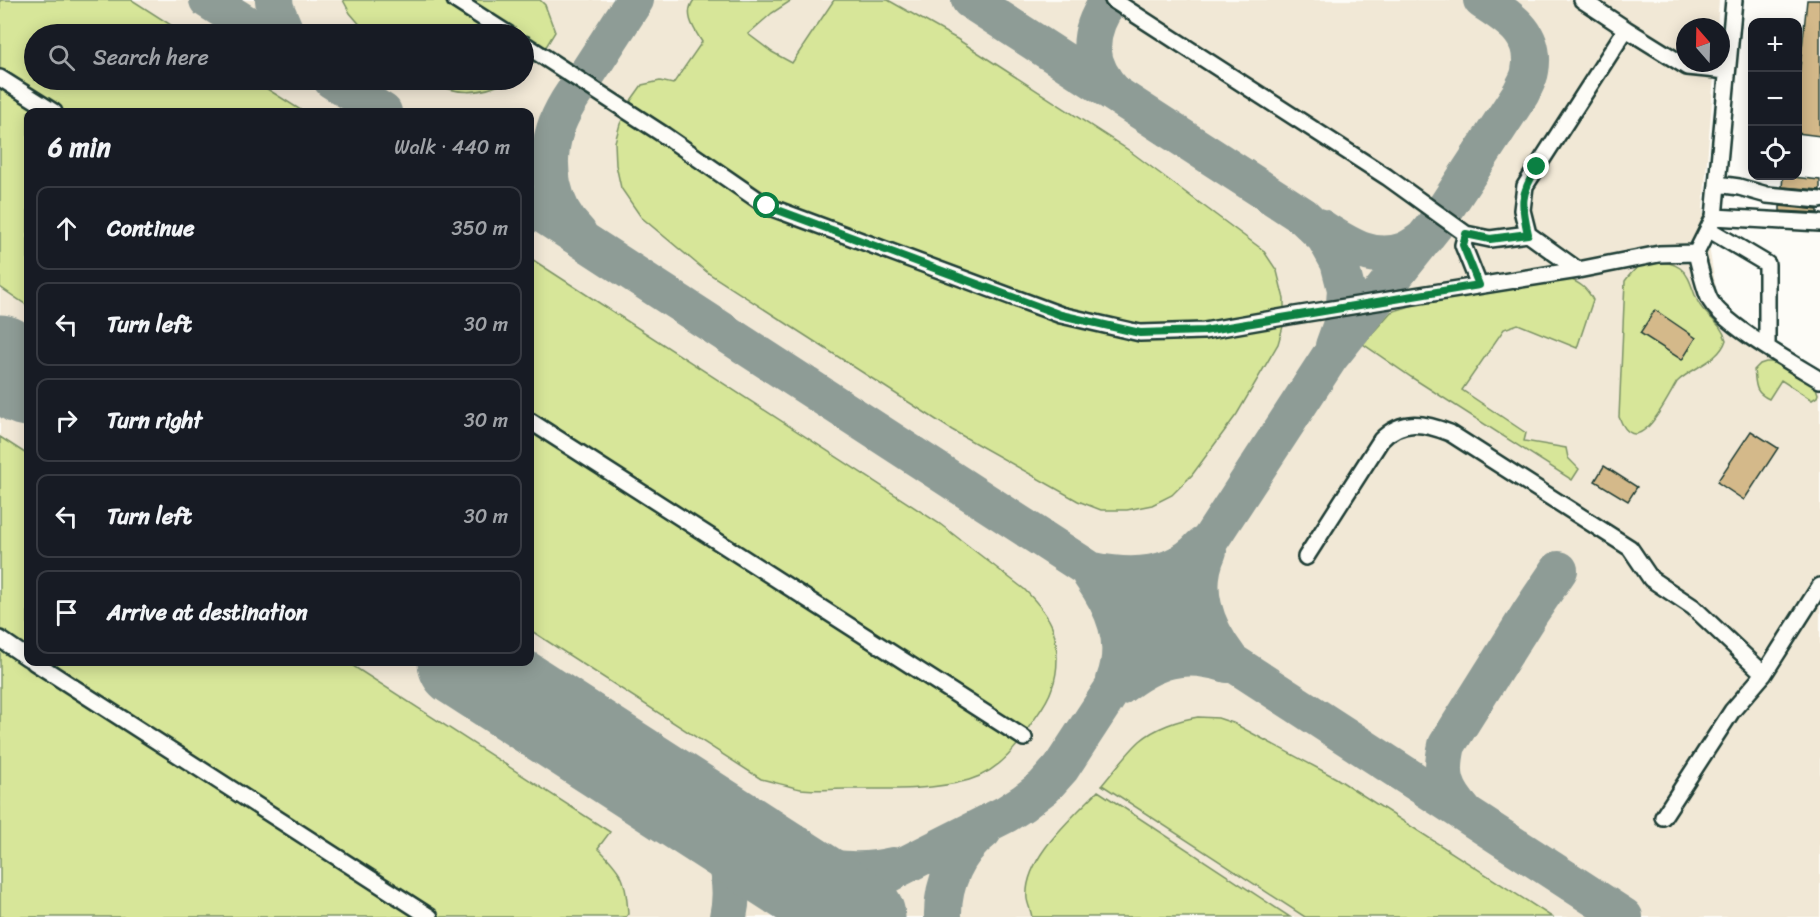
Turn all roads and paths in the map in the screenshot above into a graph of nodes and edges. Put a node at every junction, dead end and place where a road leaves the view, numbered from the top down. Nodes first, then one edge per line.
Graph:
1 (455, 0) edge
2 (1113, 0) edge
3 (1582, 0) edge
4 (1734, 0) edge
5 (492, 24) edge
6 (1626, 29) junction
7 (1730, 41) edge
8 (534, 50) edge
9 (1676, 60) edge
10 (1727, 72) edge
11 (0, 78) edge
12 (48, 108) edge
13 (1717, 184) junction
14 (1739, 187) junction
15 (1820, 191) edge
16 (1820, 200) edge
17 (1711, 223) junction
18 (1820, 223) edge
19 (1466, 234) junction
20 (1528, 234) junction
21 (1696, 253) junction
22 (1578, 270) junction
23 (1479, 285) junction
24 (1767, 347) junction
25 (1820, 380) edge
26 (534, 424) edge
27 (1306, 557) dead end
28 (1820, 586) edge
29 (0, 639) edge
30 (24, 655) edge
31 (40, 666) edge
32 (1764, 675) junction
33 (1024, 738) dead end
34 (1664, 817) dead end
35 (430, 917) edge

1 - 5 lane
2 - 19 lane
3 - 6 lane
4 - 7 lane
6 - 9 lane
6 - 20 lane
8 - 23 lane
10 - 13 lane
11 - 12 lane
13 - 14 lane
13 - 17 lane
14 - 15 lane
14 - 16 lane
17 - 18 lane
17 - 21 lane
17 - 24 lane
19 - 20 lane
19 - 23 lane
20 - 22 lane
21 - 22 lane
21 - 24 lane
22 - 23 lane
24 - 25 lane
26 - 33 lane
27 - 32 lane
28 - 32 lane
29 - 30 lane
31 - 35 lane
32 - 34 lane

